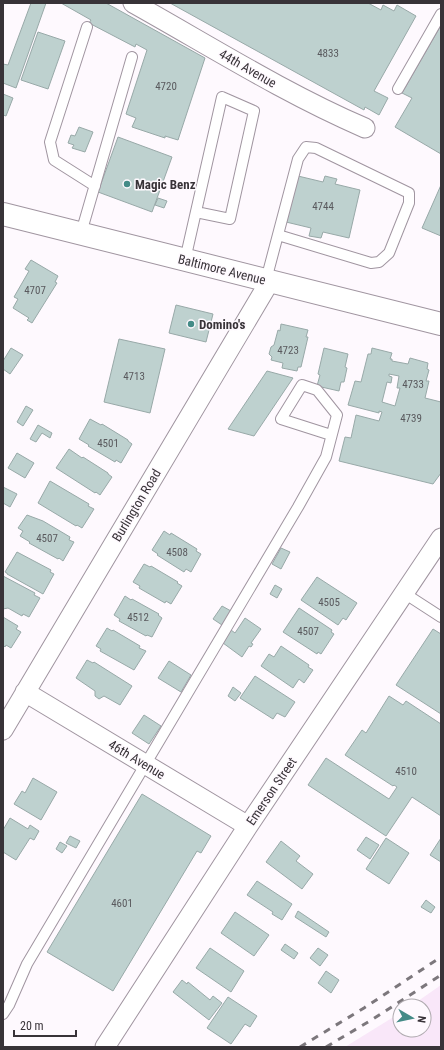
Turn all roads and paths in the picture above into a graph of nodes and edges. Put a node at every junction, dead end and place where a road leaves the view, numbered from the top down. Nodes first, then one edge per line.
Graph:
1 (133, 3) edge
2 (441, 14) edge
3 (87, 27) dead end
4 (132, 57) dead end
5 (398, 89) dead end
6 (365, 128) dead end
7 (95, 186) junction
8 (196, 212) junction
9 (3, 214) edge
10 (81, 234) junction
11 (278, 235) junction
12 (185, 260) junction
13 (268, 280) junction
14 (441, 324) edge
15 (331, 435) junction
16 (440, 540) edge
17 (404, 593) junction
18 (441, 616) edge
19 (25, 692) junction
20 (3, 730) edge
21 (145, 764) junction
22 (248, 826) junction
23 (3, 1014) edge
24 (105, 1047) edge

1 - 6 street, 44th Avenue
2 - 5 lane
3 - 7 lane
4 - 7 lane
7 - 10 lane
8 - 8 lane
8 - 12 lane
9 - 10 main road, Baltimore Avenue
10 - 12 main road, Baltimore Avenue
11 - 11 lane
11 - 13 lane
12 - 13 main road, Baltimore Avenue
13 - 14 main road, Baltimore Avenue
13 - 19 street, Burlington Road
15 - 15 lane
15 - 21 lane
16 - 17 street, Emerson Street
17 - 18 lane
17 - 22 street, Emerson Street
19 - 20 street, Burlington Road
19 - 21 street, 46th Avenue
21 - 22 street, 46th Avenue
21 - 23 lane
22 - 24 street, Emerson Street

